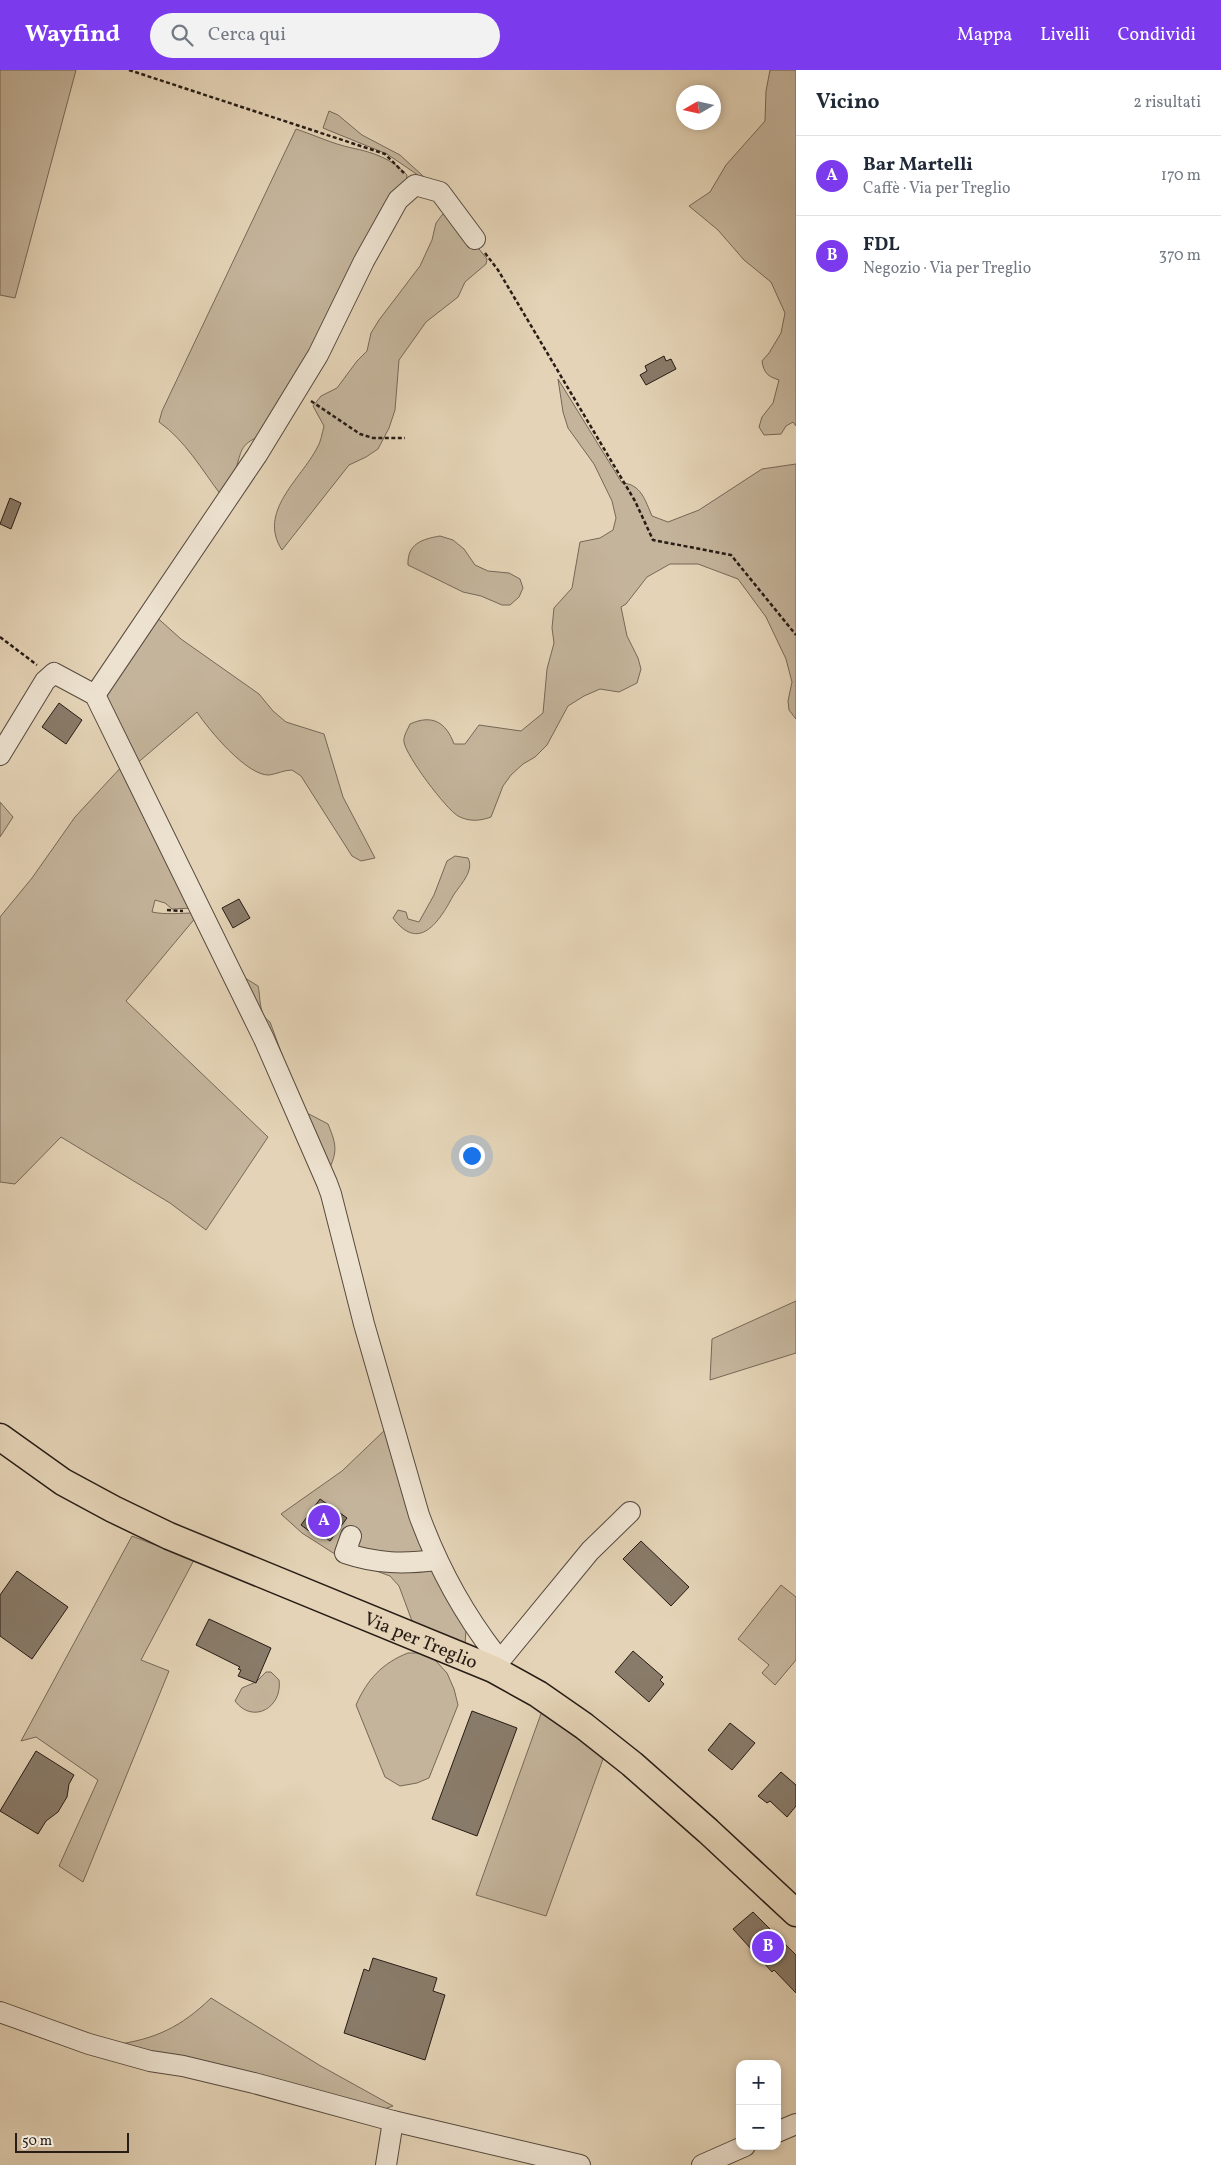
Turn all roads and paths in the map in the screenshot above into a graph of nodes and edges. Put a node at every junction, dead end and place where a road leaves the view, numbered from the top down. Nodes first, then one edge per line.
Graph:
1 (130, 70) edge
2 (415, 185) junction
3 (475, 239) joint
4 (294, 395) junction
5 (405, 438) dead end
6 (796, 635) edge
7 (0, 637) edge
8 (54, 673) junction
9 (95, 695) junction
10 (0, 755) edge
11 (0, 1437) edge
12 (630, 1512) dead end
13 (351, 1536) dead end
14 (438, 1560) junction
15 (493, 1669) junction
16 (796, 1913) edge
17 (0, 2012) edge
18 (393, 2121) junction
19 (796, 2124) edge
20 (781, 2130) edge
21 (736, 2150) edge
22 (386, 2165) edge
23 (580, 2165) edge
24 (702, 2165) edge

1 - 2 path
2 - 3 street
2 - 4 street
3 - 6 path
4 - 5 path
4 - 9 street
7 - 8 path
8 - 9 street
8 - 10 street
9 - 14 street
11 - 15 main road, Via per Treglio
12 - 15 street
13 - 14 street
14 - 15 street
15 - 16 main road, Via per Treglio
17 - 18 street
18 - 22 street
18 - 23 street
19 - 20 street
21 - 24 street

